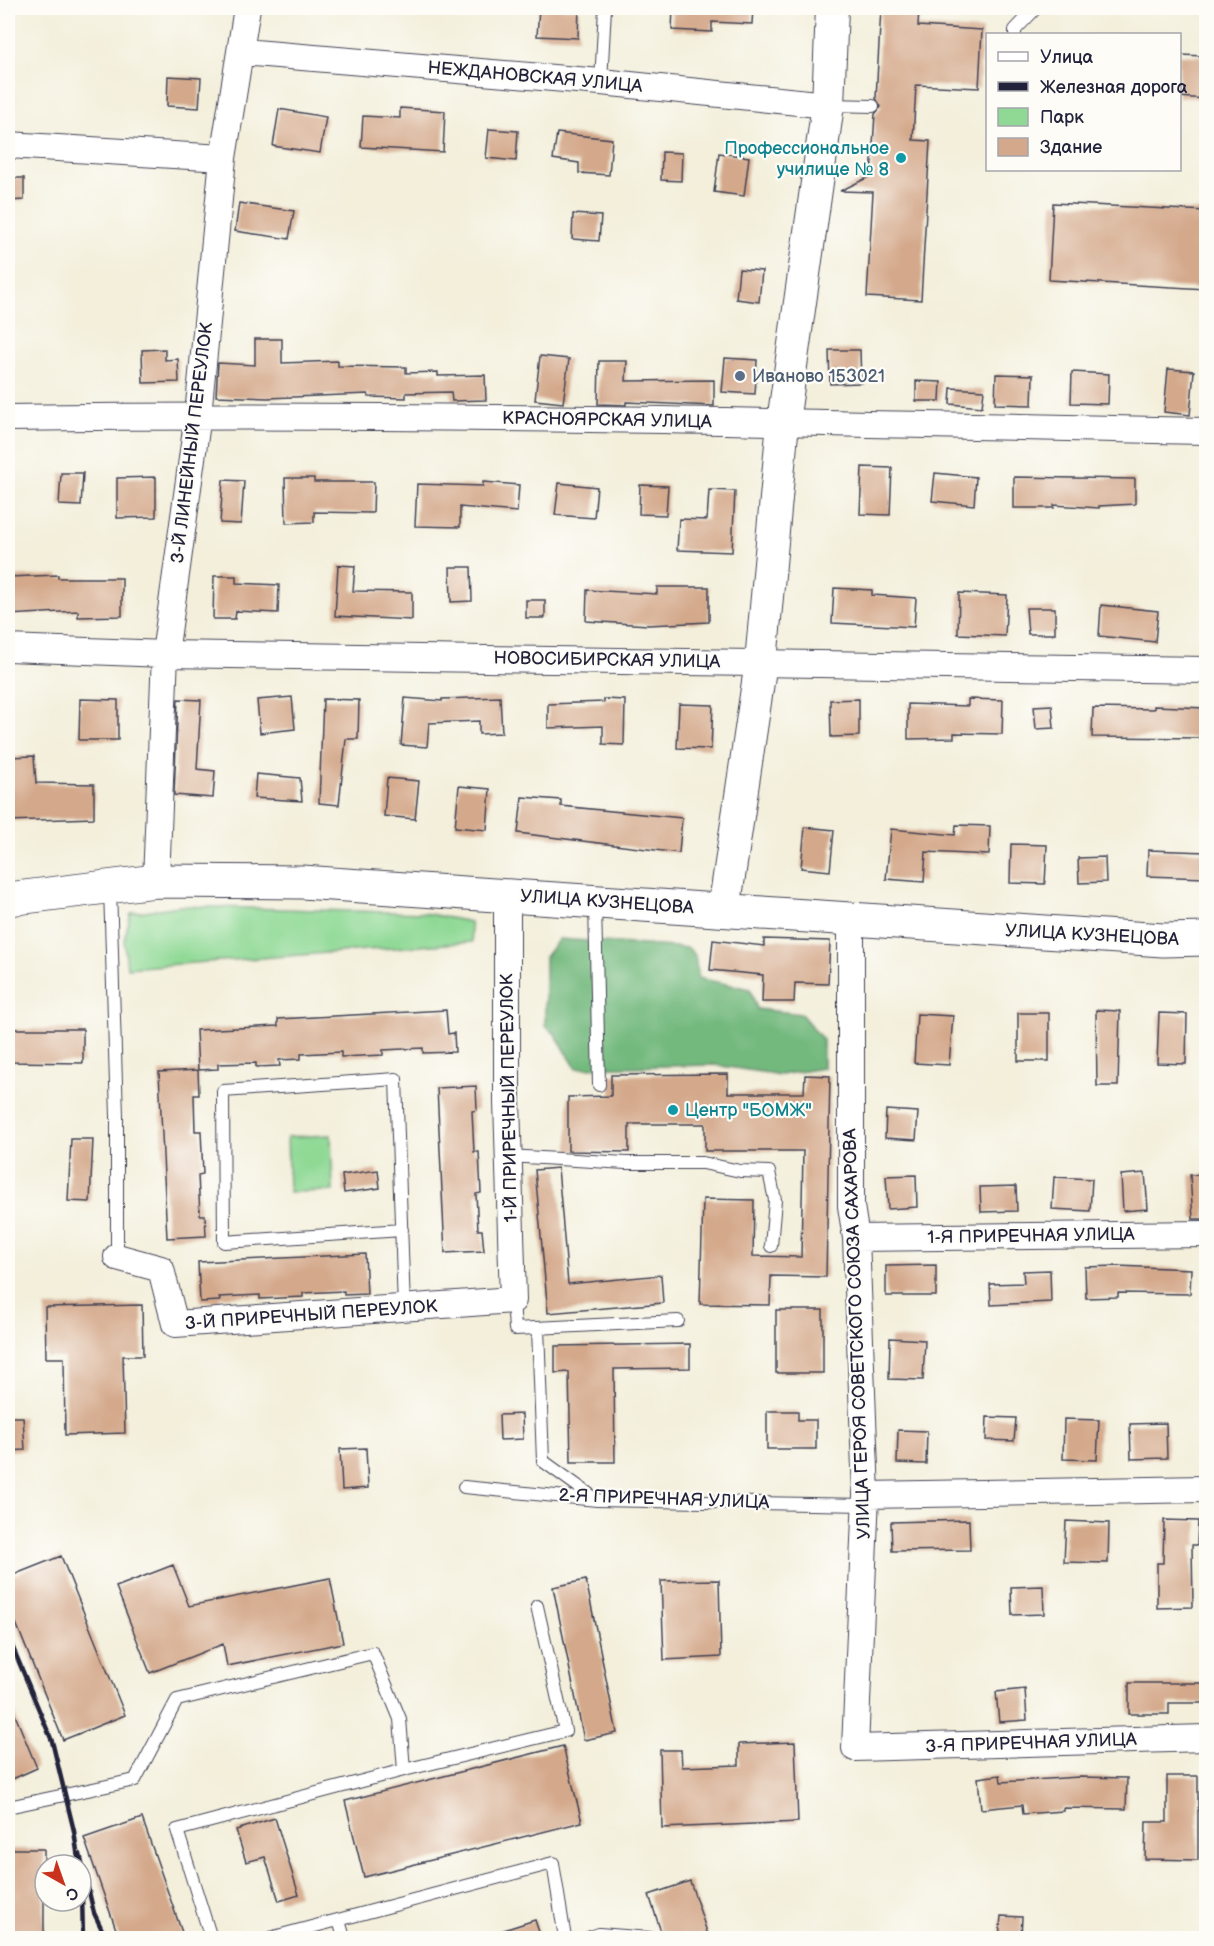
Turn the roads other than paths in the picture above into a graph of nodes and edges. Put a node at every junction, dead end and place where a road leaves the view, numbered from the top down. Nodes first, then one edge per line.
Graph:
1 (248, 8) edge
2 (605, 8) edge
3 (832, 8) edge
4 (1036, 8) edge
5 (1015, 33) edge
6 (242, 52) junction
7 (601, 82) junction
8 (828, 105) junction
9 (873, 106) dead end
10 (8, 145) edge
11 (223, 158) junction
12 (198, 415) junction
13 (8, 418) edge
14 (783, 422) junction
15 (1206, 430) edge
16 (8, 648) edge
17 (165, 654) junction
18 (761, 662) junction
19 (1206, 670) edge
20 (156, 881) junction
21 (110, 887) junction
22 (507, 895) junction
23 (8, 899) edge
24 (595, 903) junction
25 (724, 910) junction
26 (851, 921) junction
27 (1206, 939) edge
28 (598, 1085) dead end
29 (508, 1156) junction
30 (402, 1230) junction
31 (1206, 1234) edge
32 (856, 1238) junction
33 (771, 1246) dead end
34 (117, 1257) joint
35 (513, 1300) junction
36 (404, 1308) junction
37 (678, 1321) dead end
38 (538, 1328) junction
39 (464, 1486) dead end
40 (1206, 1489) edge
41 (597, 1500) junction
42 (866, 1500) junction
43 (537, 1606) dead end
44 (1206, 1738) edge
45 (855, 1748) joint
46 (404, 1770) junction
47 (8, 1807) edge
48 (339, 1920) junction
49 (211, 1938) edge
50 (270, 1938) edge
51 (344, 1938) edge
52 (565, 1938) edge
53 (588, 1938) edge
54 (650, 1938) edge

1 - 6 street, 3-Й ЛИНЕЙНЫЙ ПЕРЕУЛОК
2 - 7 lane
3 - 8 street
4 - 5 lane
6 - 7 street, НЕЖДАНОВСКАЯ УЛИЦА
6 - 11 street, 3-Й ЛИНЕЙНЫЙ ПЕРЕУЛОК
7 - 8 street, НЕЖДАНОВСКАЯ УЛИЦА
8 - 9 lane
8 - 14 street
10 - 11 street
11 - 12 street, 3-Й ЛИНЕЙНЫЙ ПЕРЕУЛОК
12 - 13 street, КРАСНОЯРСКАЯ УЛИЦА
12 - 14 street, КРАСНОЯРСКАЯ УЛИЦА
12 - 17 street, 3-Й ЛИНЕЙНЫЙ ПЕРЕУЛОК
14 - 15 street, КРАСНОЯРСКАЯ УЛИЦА
14 - 18 street
16 - 17 street, НОВОСИБИРСКАЯ УЛИЦА
17 - 18 street, НОВОСИБИРСКАЯ УЛИЦА
17 - 20 street, 3-Й ЛИНЕЙНЫЙ ПЕРЕУЛОК
18 - 19 street, НОВОСИБИРСКАЯ УЛИЦА
18 - 25 street
20 - 21 main road, УЛИЦА КУЗНЕЦОВА
20 - 22 main road, УЛИЦА КУЗНЕЦОВА
21 - 23 main road, УЛИЦА КУЗНЕЦОВА
21 - 34 lane
22 - 24 main road, УЛИЦА КУЗНЕЦОВА
22 - 29 street, 1-Й ПРИРЕЧНЫЙ ПЕРЕУЛОК
24 - 25 main road, УЛИЦА КУЗНЕЦОВА
24 - 28 lane
25 - 26 main road, УЛИЦА КУЗНЕЦОВА
26 - 27 main road, УЛИЦА КУЗНЕЦОВА
26 - 32 street, УЛИЦА ГЕРОЯ СОВЕТСКОГО СОЮЗА САХАРОВА
29 - 33 lane
29 - 35 street, 1-Й ПРИРЕЧНЫЙ ПЕРЕУЛОК
30 - 30 lane
30 - 36 lane
31 - 32 street, 1-Я ПРИРЕЧНАЯ УЛИЦА
32 - 42 street, УЛИЦА ГЕРОЯ СОВЕТСКОГО СОЮЗА САХАРОВА
34 - 36 street, 3-Й ПРИРЕЧНЫЙ ПЕРЕУЛОК
35 - 36 street, 3-Й ПРИРЕЧНЫЙ ПЕРЕУЛОК
35 - 38 lane
37 - 38 lane
38 - 41 lane
39 - 41 lane, 2-Я ПРИРЕЧНАЯ УЛИЦА
40 - 42 street, 2-Я ПРИРЕЧНАЯ УЛИЦА
41 - 42 lane, 2-Я ПРИРЕЧНАЯ УЛИЦА
42 - 45 street, УЛИЦА ГЕРОЯ СОВЕТСКОГО СОЮЗА САХАРОВА
43 - 46 lane
44 - 45 street, 3-Я ПРИРЕЧНАЯ УЛИЦА
46 - 47 lane
46 - 49 lane
48 - 50 lane
48 - 51 lane
48 - 52 lane
53 - 54 lane

